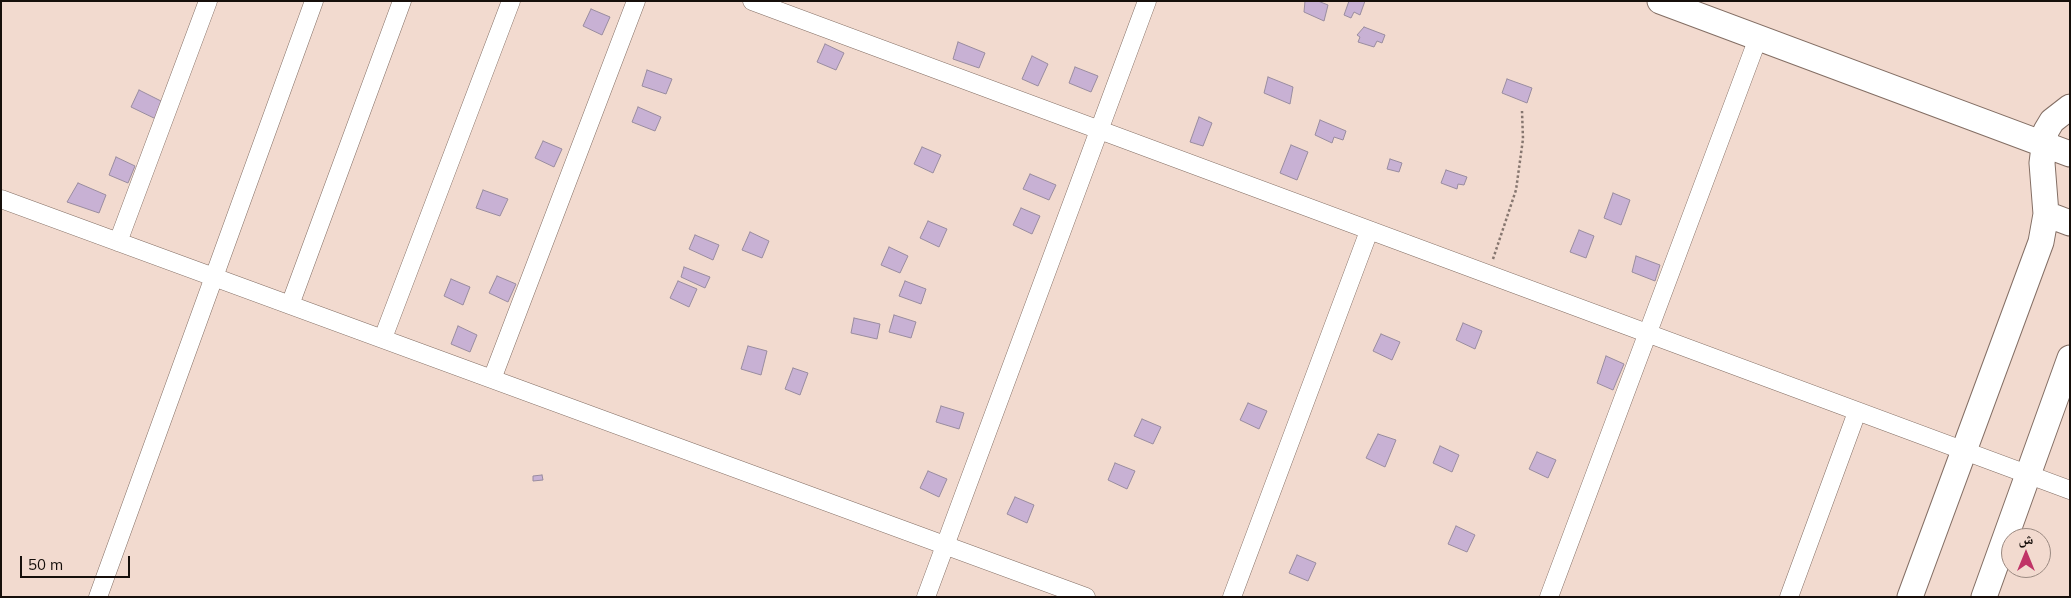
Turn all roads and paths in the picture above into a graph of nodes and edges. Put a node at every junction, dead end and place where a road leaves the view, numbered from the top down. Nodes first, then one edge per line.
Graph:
1 (208, 1) edge
2 (314, 1) edge
3 (402, 1) edge
4 (511, 1) edge
5 (636, 1) edge
6 (752, 1) edge
7 (1147, 1) edge
8 (1660, 1) edge
9 (1758, 38) junction
10 (2070, 106) edge
11 (1522, 111) dead end
12 (1099, 130) junction
13 (2043, 143) junction
14 (2070, 154) edge
15 (1, 199) edge
16 (2046, 214) junction
17 (2070, 222) edge
18 (1369, 231) junction
19 (118, 242) junction
20 (1488, 275) junction
21 (213, 276) junction
22 (290, 305) junction
23 (1647, 334) junction
24 (383, 338) junction
25 (2070, 358) edge
26 (492, 379) junction
27 (1857, 412) junction
28 (1963, 451) junction
29 (2028, 474) junction
30 (2070, 490) edge
31 (945, 544) junction
32 (98, 597) edge
33 (926, 597) edge
34 (1086, 597) edge
35 (1232, 597) edge
36 (1549, 597) edge
37 (1788, 597) edge
38 (1910, 597) edge
39 (1984, 597) edge

1 - 19 street
2 - 21 street
3 - 22 street
4 - 24 street
5 - 26 street
6 - 12 street
7 - 12 street
8 - 9 street
9 - 13 street
9 - 23 street
10 - 13 street
11 - 20 path
12 - 18 street
12 - 31 street
13 - 14 street
13 - 16 street
15 - 19 street
16 - 17 street
16 - 28 street
18 - 20 street
18 - 35 street
19 - 21 street
20 - 23 street
21 - 22 street
21 - 32 street
22 - 24 street
23 - 27 street
23 - 36 street
24 - 26 street
25 - 29 street
26 - 31 street
27 - 28 street
27 - 37 street
28 - 29 street
28 - 38 street
29 - 30 street
29 - 39 street
31 - 33 street
31 - 34 street

